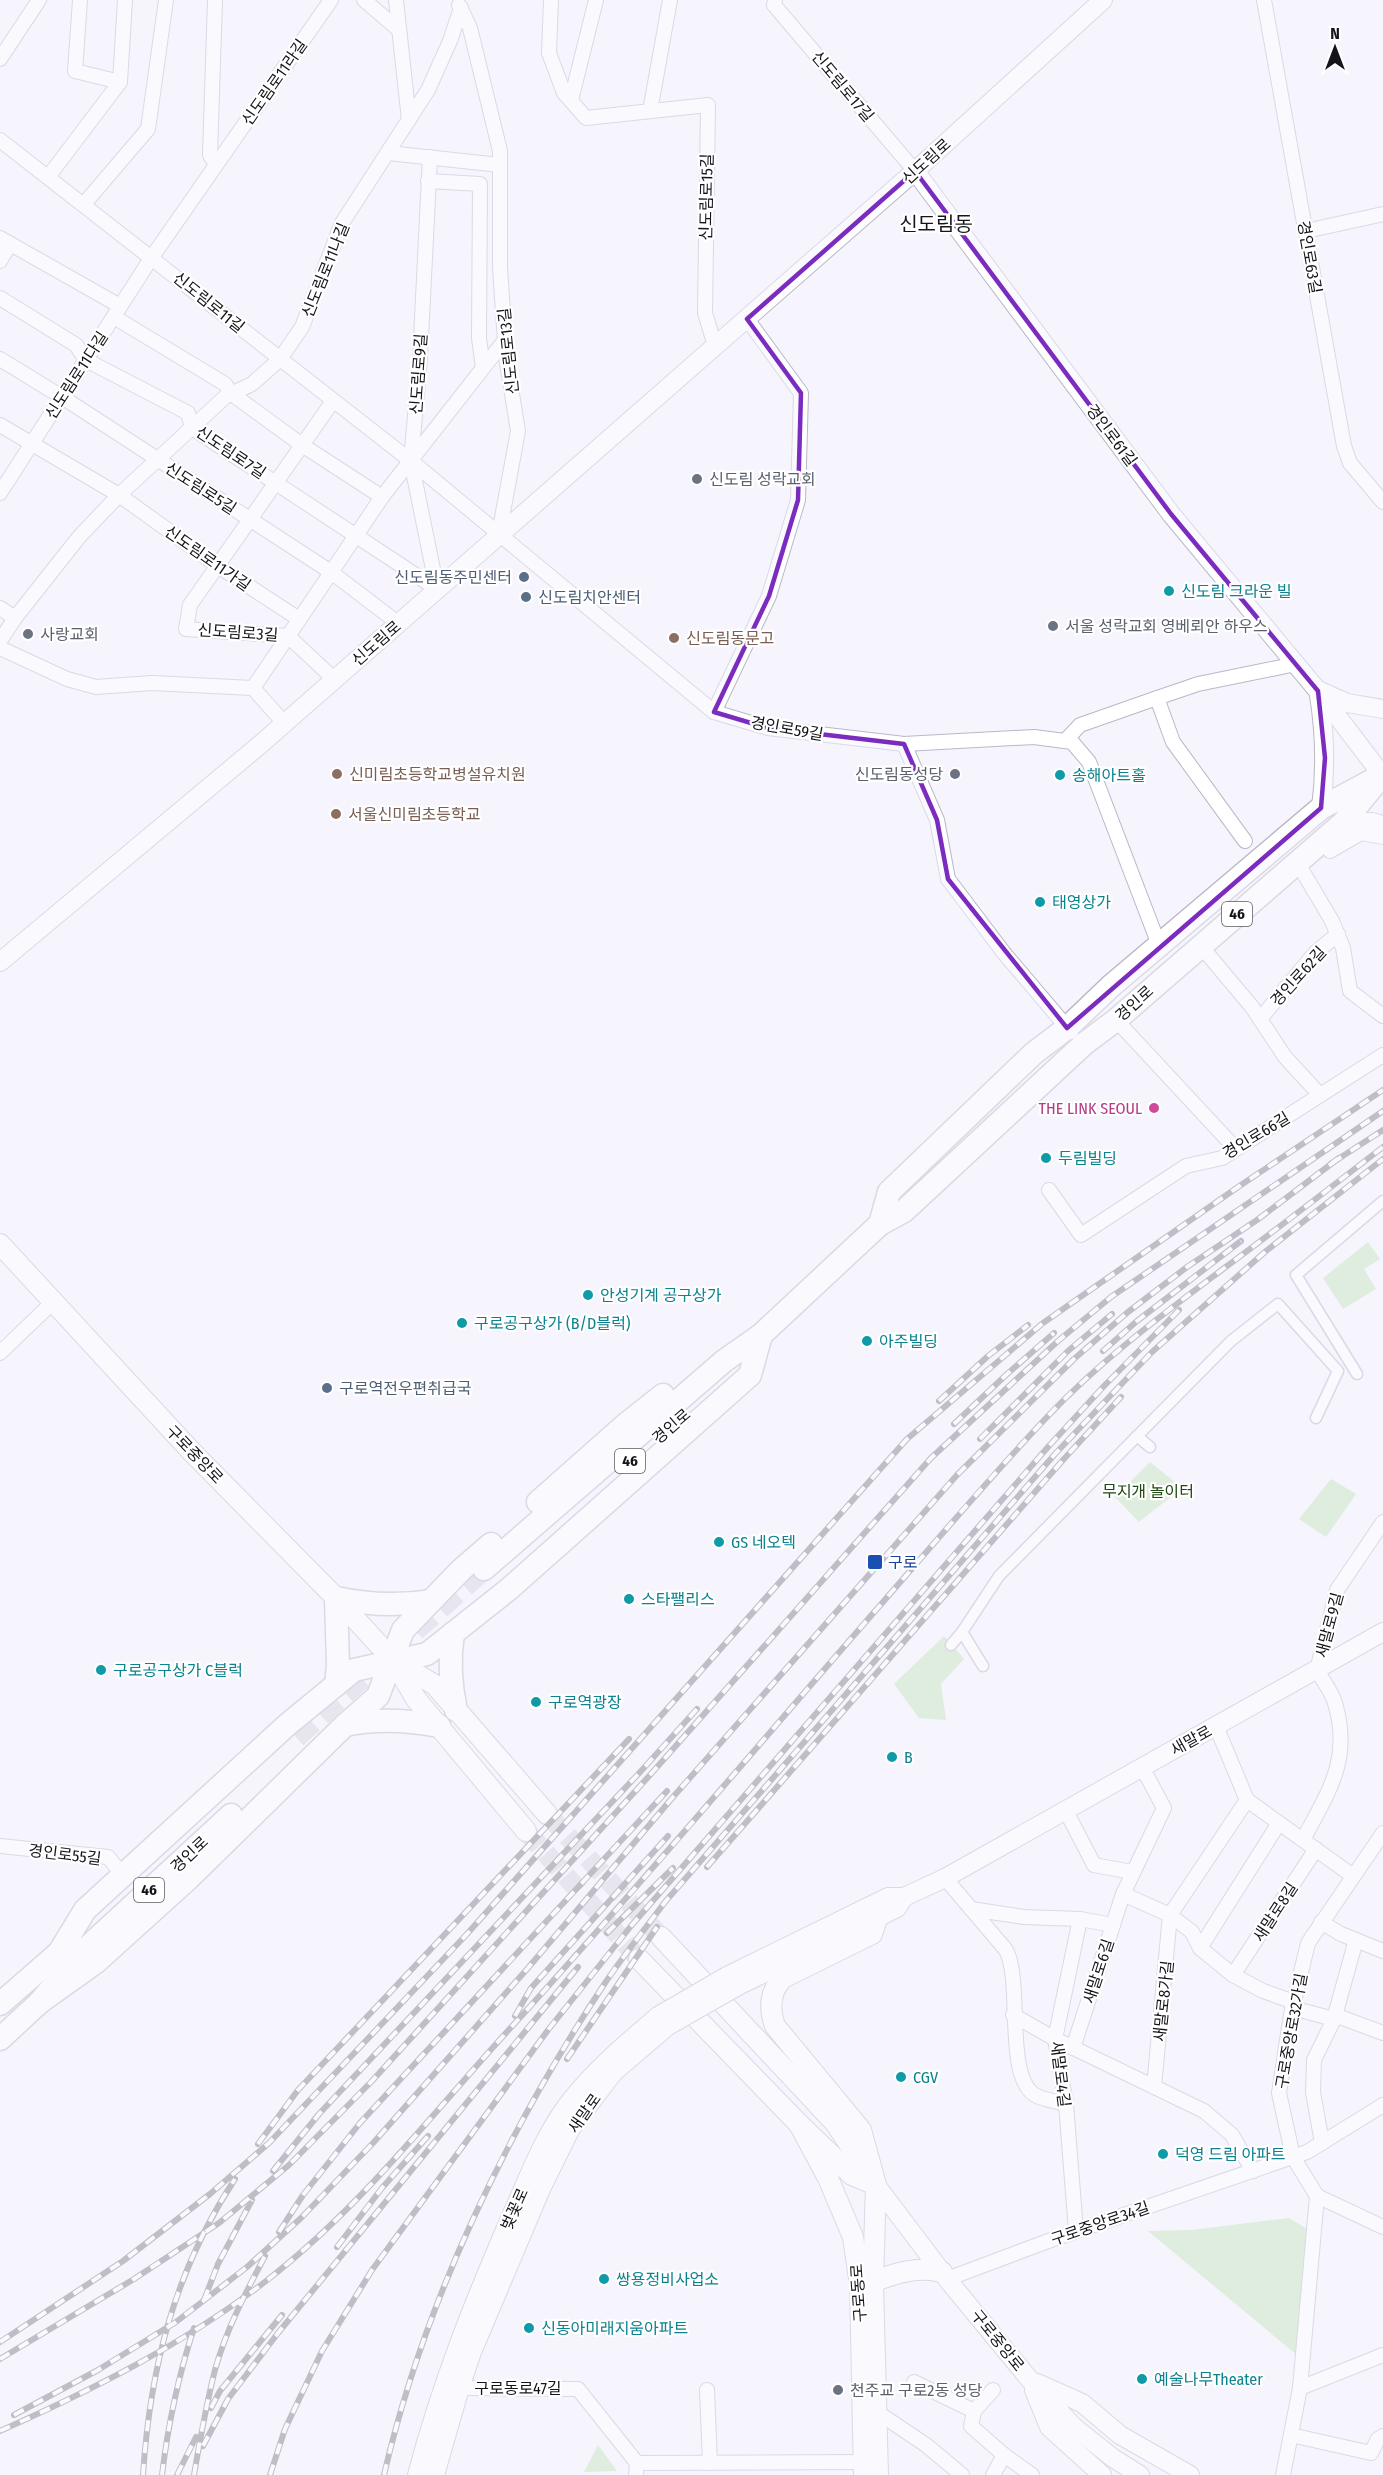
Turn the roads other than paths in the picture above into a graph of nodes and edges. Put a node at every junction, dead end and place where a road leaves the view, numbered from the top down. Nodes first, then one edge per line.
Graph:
1 (39, 0) edge
2 (80, 0) edge
3 (125, 0) edge
4 (166, 0) edge
5 (215, 0) edge
6 (331, 0) edge
7 (364, 0) edge
8 (396, 0) edge
9 (551, 0) edge
10 (596, 0) edge
11 (670, 0) edge
12 (775, 0) edge
13 (1103, 0) edge
14 (1264, 0) edge
15 (459, 4) edge
16 (399, 30) junction
17 (0, 59) edge
18 (120, 82) junction
19 (571, 100) junction
20 (650, 111) junction
21 (409, 120) junction
22 (0, 140) edge
23 (388, 153) junction
24 (430, 157) junction
25 (216, 164) junction
26 (500, 165) junction
27 (915, 171) junction
28 (48, 177) junction
29 (428, 181) junction
30 (84, 204) junction
31 (1383, 214) edge
32 (1306, 231) junction
33 (5, 241) edge
34 (152, 257) junction
35 (0, 261) edge
36 (0, 298) edge
37 (117, 311) junction
38 (747, 318) junction
39 (505, 340) junction
40 (716, 346) junction
41 (0, 359) edge
42 (280, 359) junction
43 (86, 360) junction
44 (483, 368) junction
45 (232, 394) junction
46 (62, 397) junction
47 (333, 401) junction
48 (0, 425) edge
49 (192, 428) junction
50 (32, 444) junction
51 (302, 445) junction
52 (158, 459) junction
53 (411, 461) junction
54 (276, 483) junction
55 (0, 493) edge
56 (119, 495) junction
57 (382, 497) junction
58 (1383, 502) edge
59 (250, 519) junction
60 (499, 534) junction
61 (356, 536) junction
62 (218, 566) junction
63 (331, 572) junction
64 (436, 589) junction
65 (0, 608) edge
66 (15, 618) junction
67 (299, 619) junction
68 (398, 623) junction
69 (288, 636) junction
70 (0, 641) edge
71 (0, 648) edge
72 (1296, 664) junction
73 (334, 680) junction
74 (253, 688) junction
75 (1318, 691) junction
76 (1158, 698) junction
77 (1383, 709) edge
78 (714, 712) junction
79 (284, 723) junction
80 (1065, 741) junction
81 (904, 744) junction
82 (1383, 775) edge
83 (1321, 808) junction
84 (1343, 823) junction
85 (1383, 826) edge
86 (1383, 837) edge
87 (1245, 841) dead end
88 (1322, 841) junction
89 (1297, 862) junction
90 (1338, 934) junction
91 (1159, 945) junction
92 (1200, 945) junction
93 (0, 962) edge
94 (1383, 1016) edge
95 (1260, 1019) junction
96 (1116, 1020) junction
97 (1066, 1028) junction
98 (1084, 1044) junction
99 (1383, 1055) edge
100 (1320, 1095) junction
101 (1236, 1149) junction
102 (1049, 1190) dead end
103 (1383, 1201) edge
104 (880, 1224) junction
105 (0, 1244) edge
106 (53, 1302) junction
107 (761, 1335) junction
108 (0, 1353) edge
109 (1358, 1374) dead end
110 (1316, 1418) dead end
111 (1137, 1436) junction
112 (1150, 1447) dead end
113 (1383, 1522) edge
114 (488, 1575) tunnel mouth
115 (336, 1598) junction
116 (431, 1601) junction
117 (963, 1632) junction
118 (1383, 1632) edge
119 (453, 1633) junction
120 (951, 1645) dead end
121 (393, 1660) junction
122 (983, 1666) dead end
123 (1317, 1670) junction
124 (336, 1685) junction
125 (456, 1710) junction
126 (344, 1726) junction
127 (439, 1726) junction
128 (1216, 1726) junction
129 (1142, 1767) junction
130 (1247, 1800) junction
131 (1065, 1809) junction
132 (547, 1814) tunnel mouth
133 (1279, 1823) junction
134 (525, 1831) tunnel mouth
135 (1383, 1833) edge
136 (1304, 1840) junction
137 (0, 1846) edge
138 (1316, 1849) junction
139 (1132, 1872) junction
140 (123, 1875) junction
141 (1353, 1876) junction
142 (945, 1878) junction
143 (1123, 1894) junction
144 (904, 1896) junction
145 (971, 1909) junction
146 (1170, 1915) junction
147 (876, 1918) junction
148 (1080, 1918) junction
149 (1321, 1922) junction
150 (1113, 1925) junction
151 (661, 1937) tunnel mouth
152 (1356, 1940) junction
153 (1200, 1948) junction
154 (1383, 1951) edge
155 (60, 1952) junction
156 (639, 1959) tunnel mouth
157 (1233, 1975) junction
158 (732, 1981) junction
159 (692, 1995) joint
160 (40, 2001) junction
161 (0, 2004) edge
162 (1293, 2005) junction
163 (1013, 2014) junction
164 (1334, 2019) junction
165 (663, 2021) junction
166 (1383, 2033) edge
167 (0, 2039) edge
168 (1055, 2039) junction
169 (1073, 2048) junction
170 (1154, 2087) junction
171 (1066, 2104) junction
172 (1383, 2105) edge
173 (799, 2124) junction
174 (1322, 2143) junction
175 (1293, 2157) junction
176 (1253, 2171) junction
177 (876, 2185) junction
178 (1317, 2196) junction
179 (1383, 2227) edge
180 (1076, 2231) junction
181 (868, 2272) junction
182 (945, 2275) junction
183 (1383, 2355) edge
184 (1030, 2380) junction
185 (914, 2382) dead end
186 (460, 2388) junction
187 (1300, 2388) junction
188 (707, 2390) dead end
189 (993, 2390) dead end
190 (974, 2411) junction
191 (876, 2412) junction
192 (1291, 2435) junction
193 (1383, 2436) edge
194 (1004, 2455) junction
195 (710, 2463) junction
196 (637, 2469) edge
197 (686, 2469) edge
198 (738, 2469) edge
199 (797, 2469) edge
200 (869, 2471) edge
201 (1097, 2473) edge
202 (417, 2475) edge
203 (435, 2475) edge
204 (962, 2475) edge
205 (993, 2475) edge
206 (1032, 2475) edge
207 (1140, 2475) edge
208 (1190, 2475) edge
209 (1283, 2475) edge

1 - 17 street
2 - 18 street
3 - 18 street
4 - 30 street
5 - 25 street
6 - 25 street, 신도림로11라길
7 - 16 street
8 - 16 street
9 - 19 street, 신도림로15길
10 - 19 street
11 - 20 street
12 - 27 street, 신도림로17길
13 - 27 street, 신도림로
14 - 32 street, 경인로63길
15 - 21 street, 신도림로11나길
15 - 26 street, 신도림로13길
16 - 21 street
18 - 28 street
19 - 20 street, 신도림로15길
20 - 40 street, 신도림로15길
21 - 23 street, 신도림로11나길
22 - 28 street, 신도림로11길
23 - 24 street
23 - 42 street, 신도림로11나길
24 - 26 street
24 - 29 street, 신도림로9길
25 - 34 street, 신도림로11라길
26 - 39 street, 신도림로13길
27 - 38 street, 신도림로
27 - 72 street, 경인로61길
28 - 30 street, 신도림로11길
29 - 44 street
29 - 53 street, 신도림로9길
30 - 34 street, 신도림로11길
31 - 32 street
32 - 58 street, 경인로63길
33 - 35 street
33 - 37 street
34 - 37 street, 신도림로11다길
34 - 42 street, 신도림로11길
36 - 43 street, 신도림로7길
37 - 43 street, 신도림로11다길
37 - 45 street
38 - 40 street, 신도림로
38 - 78 street
39 - 44 street
39 - 60 street, 신도림로13길
40 - 60 street, 신도림로
41 - 46 street, 신도림로5길
42 - 45 street
42 - 47 street, 신도림로11길
43 - 46 street, 신도림로11다길
43 - 49 street, 신도림로7길
44 - 53 street
45 - 49 street
45 - 51 street
46 - 50 street, 신도림로11다길
46 - 52 street, 신도림로5길
47 - 51 street
47 - 53 street, 신도림로11길
48 - 50 street
49 - 52 street
49 - 54 street, 신도림로7길
50 - 55 street, 신도림로11다길
50 - 56 street
51 - 54 street
51 - 57 street
52 - 56 street
52 - 59 street, 신도림로5길
53 - 57 street
53 - 60 street, 신도림로11길
53 - 64 street, 신도림로9길
54 - 59 street
54 - 61 street, 신도림로7길
56 - 62 street, 신도림로11가길
56 - 66 street
57 - 61 street
59 - 62 street
59 - 63 street, 신도림로5길
60 - 64 street, 신도림로
60 - 78 street, 경인로59길
61 - 63 street
61 - 64 street, 신도림로7길
62 - 67 street, 신도림로11가길
62 - 69 street, 신도림로3길
63 - 67 street
63 - 68 street, 신도림로5길
64 - 68 street, 신도림로
65 - 66 street
66 - 70 street
67 - 69 street
68 - 73 street, 신도림로
69 - 73 street, 신도림로3길
69 - 74 street
71 - 74 street
72 - 75 street, 경인로61길
72 - 76 street
73 - 79 street, 신도림로
74 - 79 street
75 - 77 street
75 - 82 street, 경인로61길
75 - 83 street
76 - 80 street
76 - 87 street
78 - 81 street, 경인로59길
79 - 93 street, 신도림로
80 - 81 street
80 - 91 street
81 - 97 street
82 - 83 main road, 경인로 / 46
82 - 84 main road, 경인로 / 46
83 - 91 main road, 경인로 / 46
84 - 85 main road
84 - 88 main road, 경인로 / 46
86 - 88 street
88 - 89 main road, 경인로 / 46
89 - 90 street, 경인로62길
89 - 92 main road, 경인로 / 46
90 - 94 street, 경인로62길
90 - 95 street, 경인로62길
91 - 97 main road, 경인로 / 46
92 - 95 street, 경인로62길
92 - 96 main road, 경인로 / 46
95 - 100 street, 경인로62길
96 - 98 main road, 경인로 / 46
96 - 101 street
97 - 98 street
97 - 104 main road, 경인로 / 46
98 - 104 main road, 경인로 / 46
99 - 100 street, 경인로66길
100 - 101 street, 경인로66길
101 - 102 street, 경인로66길
103 - 109 street
104 - 107 main road, 경인로 / 46
105 - 106 main road, 구로중앙로
106 - 108 street
106 - 115 main road, 구로중앙로
107 - 114 main road, 경인로 / 46
107 - 116 main road
107 - 119 main road
110 - 111 street
111 - 112 street
111 - 117 street
113 - 123 street, 새말로9길
115 - 116 main road
115 - 121 main road, 구로중앙로
115 - 124 main road
116 - 121 main road
117 - 120 street
117 - 122 street
118 - 123 street, 새말로
119 - 121 main road
119 - 125 main road
121 - 124 main road
121 - 125 main road, 구로중앙로
121 - 126 main road
121 - 127 main road, 구로중앙로
123 - 128 street, 새말로
123 - 136 street
124 - 140 main road
125 - 132 main road, 구로중앙로
126 - 127 main road
126 - 160 main road
127 - 134 main road, 구로중앙로
128 - 129 street, 새말로
128 - 130 street
129 - 131 street, 새말로
129 - 139 street, 새말로6길
130 - 133 street
130 - 146 street, 새말로8가길
131 - 139 street
131 - 142 street, 새말로
133 - 136 street
133 - 153 street
135 - 141 street, 구로중앙로32가길
136 - 138 street
137 - 140 street, 경인로55길
138 - 141 street
138 - 157 street, 새말로8길
139 - 143 street, 새말로6길
140 - 155 main road
141 - 149 street, 구로중앙로32가길
142 - 144 street, 새말로
142 - 145 street
143 - 146 street
143 - 150 street, 새말로6길
144 - 147 street, 새말로
144 - 158 street, 새말로
145 - 148 street
145 - 163 street
146 - 153 street
146 - 170 street, 새말로8가길
147 - 158 street, 새말로
147 - 177 main road, 구로동로
148 - 150 street
148 - 168 street, 새말로4길
149 - 152 street
149 - 162 street, 구로중앙로32가길
150 - 169 street, 새말로6길
151 - 177 main road, 구로중앙로, bridge
152 - 154 street
152 - 164 street
153 - 157 street
155 - 160 main road, 경인로 / 46
155 - 161 main road, 경인로 / 46
156 - 173 main road, 구로중앙로, bridge
157 - 162 street
158 - 159 street, 새말로, bridge
158 - 165 street, 새말로, bridge
159 - 165 street, 벚꽃로, bridge
160 - 167 main road, 경인로 / 46
162 - 164 street
162 - 175 street, 구로중앙로32가길
163 - 168 street
163 - 171 street
164 - 166 street
164 - 174 street
165 - 186 street, 새말로
165 - 202 street, 벚꽃로
168 - 169 street
168 - 171 street, 새말로4길
169 - 170 street
170 - 176 street
171 - 180 street, 새말로4길
172 - 174 street, 구로중앙로34길
173 - 177 main road, 구로중앙로
173 - 181 main road, 구로동로
174 - 175 street, 구로중앙로34길
175 - 176 street, 구로중앙로34길
175 - 178 street, 구로중앙로32가길
176 - 180 street, 구로중앙로34길
177 - 181 main road, 구로동로
177 - 182 street, 구로중앙로
178 - 179 street
178 - 187 street
180 - 182 street, 구로중앙로34길
181 - 182 main road
181 - 191 main road, 구로동로
181 - 200 main road, 구로동로
182 - 184 street, 구로중앙로
183 - 187 street
184 - 201 street
184 - 207 street, 구로중앙로
184 - 208 street
185 - 190 street
186 - 196 street, 구로동로47길
186 - 203 street, 새말로
187 - 192 street
188 - 195 street
189 - 190 street
190 - 194 street
191 - 200 main road, 구로동로
191 - 204 street
192 - 193 street
192 - 209 street
194 - 205 street
194 - 206 street
195 - 197 street
195 - 198 street
196 - 197 street
198 - 199 street
199 - 200 street

